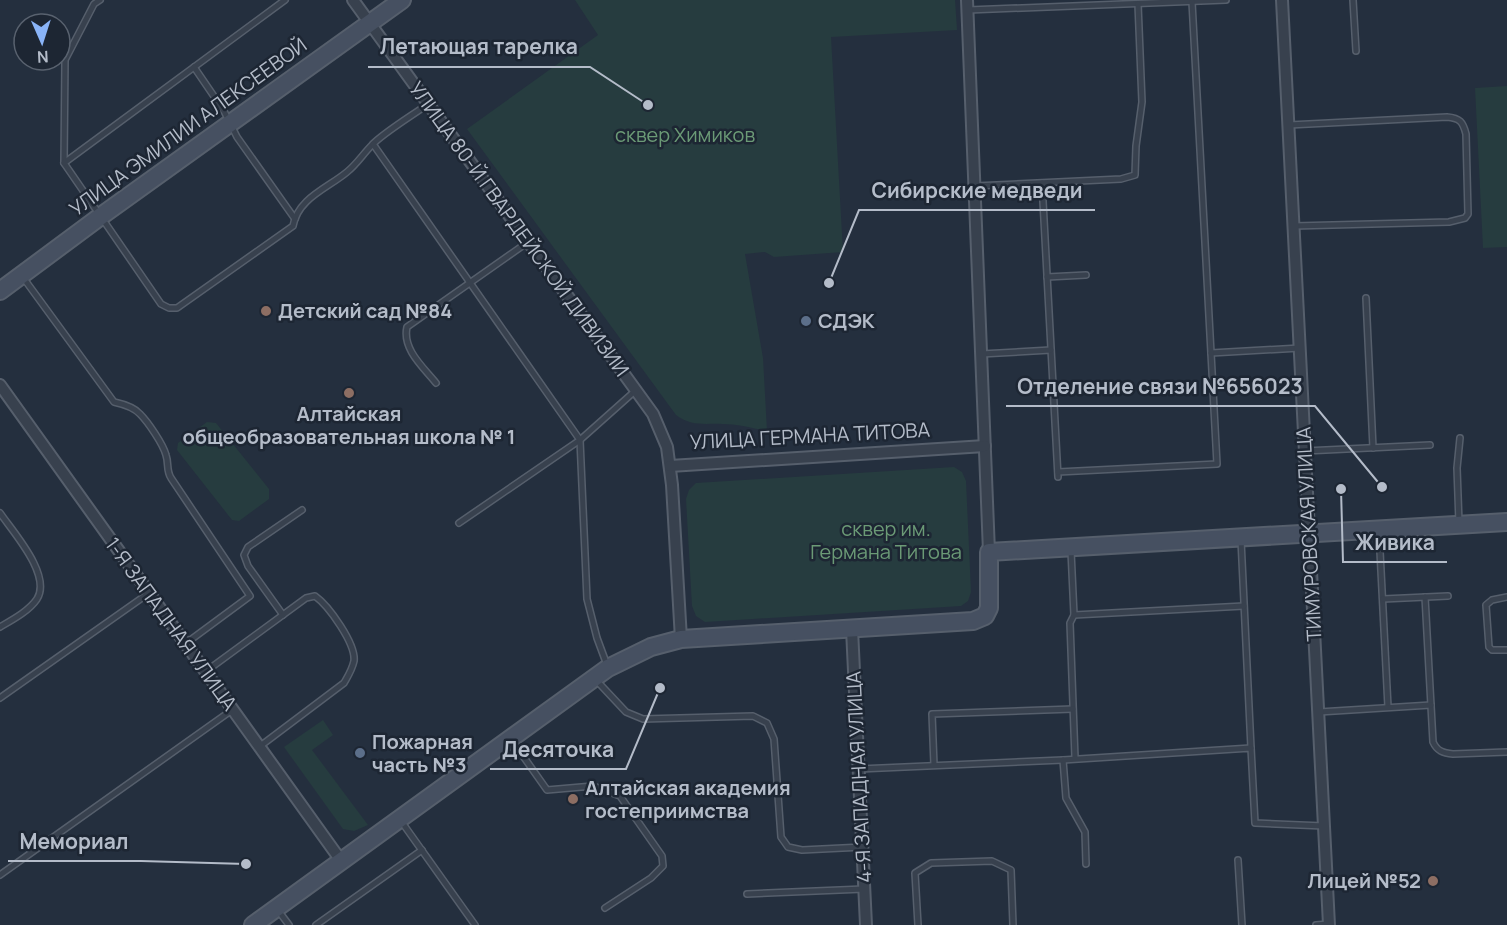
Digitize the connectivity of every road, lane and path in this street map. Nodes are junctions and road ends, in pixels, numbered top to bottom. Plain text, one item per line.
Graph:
1 (100, 0) edge
2 (285, 0) edge
3 (353, 0) edge
4 (402, 0) edge
5 (1047, 0) edge
6 (1226, 0) edge
7 (1282, 0) edge
8 (1353, 0) edge
9 (1201, 1) edge
10 (1192, 2) junction
11 (1138, 4) junction
12 (968, 5) edge
13 (1048, 7) junction
14 (370, 23) junction
15 (1356, 51) dead end
16 (194, 67) junction
17 (428, 104) junction
18 (230, 122) junction
19 (1289, 125) junction
20 (373, 144) junction
21 (64, 163) junction
22 (1042, 183) junction
23 (975, 186) junction
24 (101, 216) junction
25 (295, 219) junction
26 (1294, 226) junction
27 (528, 242) junction
28 (21, 275) junction
29 (1086, 275) dead end
30 (1047, 277) junction
31 (470, 283) junction
32 (0, 291) edge
33 (1366, 298) dead end
34 (1300, 348) junction
35 (1051, 350) junction
36 (1210, 352) junction
37 (981, 354) junction
38 (436, 383) dead end
39 (0, 386) edge
40 (635, 391) junction
41 (1460, 438) dead end
42 (580, 440) junction
43 (1430, 445) dead end
44 (985, 446) junction
45 (1373, 448) junction
46 (1305, 451) junction
47 (670, 466) junction
48 (302, 510) dead end
49 (0, 513) edge
50 (1507, 522) edge
51 (459, 523) dead end
52 (1460, 525) junction
53 (1379, 529) junction
54 (1309, 532) junction
55 (1240, 536) junction
56 (1071, 547) junction
57 (989, 552) junction
58 (149, 594) junction
59 (1448, 596) dead end
60 (1425, 597) junction
61 (1507, 597) edge
62 (1383, 599) junction
63 (1244, 606) junction
64 (283, 615) junction
65 (1074, 615) junction
66 (0, 627) edge
67 (852, 629) junction
68 (681, 639) junction
69 (185, 644) junction
70 (1507, 650) edge
71 (205, 672) junction
72 (601, 673) junction
73 (0, 698) edge
74 (1431, 705) junction
75 (1388, 707) junction
76 (1073, 709) junction
77 (232, 710) junction
78 (1318, 712) junction
79 (510, 738) junction
80 (259, 747) junction
81 (1251, 748) junction
82 (1507, 752) edge
83 (1075, 758) junction
84 (1064, 760) junction
85 (934, 765) junction
86 (859, 769) junction
87 (400, 820) junction
88 (1324, 826) junction
89 (862, 847) junction
90 (422, 850) junction
91 (1239, 860) dead end
92 (342, 862) junction
93 (1086, 864) dead end
94 (0, 875) edge
95 (864, 888) junction
96 (747, 894) dead end
97 (276, 908) junction
98 (606, 908) dead end
99 (253, 925) edge
100 (289, 925) edge
101 (316, 925) edge
102 (475, 925) edge
103 (866, 925) edge
104 (918, 925) edge
105 (1013, 925) edge
106 (1242, 925) edge
107 (1316, 925) edge
108 (1329, 925) edge

1 - 21 lane
2 - 16 lane
3 - 14 street, УЛИЦА 80-Й ГВАРДЕЙСКОЙ ДИВИЗИИ
4 - 14 street, УЛИЦА ЭМИЛИИ АЛЕКСЕЕВОЙ
5 - 13 lane
6 - 9 lane
7 - 19 street, ТИМУРОВСКАЯ УЛИЦА
8 - 15 lane
9 - 10 lane
10 - 11 lane
10 - 36 lane
11 - 13 lane
11 - 22 lane
12 - 13 lane
12 - 23 street
14 - 17 street, УЛИЦА 80-Й ГВАРДЕЙСКОЙ ДИВИЗИИ
14 - 18 street, УЛИЦА ЭМИЛИИ АЛЕКСЕЕВОЙ
16 - 18 lane
16 - 21 lane
17 - 20 lane
17 - 27 street, УЛИЦА 80-Й ГВАРДЕЙСКОЙ ДИВИЗИИ
18 - 24 street, УЛИЦА ЭМИЛИИ АЛЕКСЕЕВОЙ
18 - 25 lane
19 - 26 street, ТИМУРОВСКАЯ УЛИЦА
19 - 26 lane
20 - 25 lane
20 - 31 lane
21 - 24 lane
22 - 23 lane
22 - 30 lane
23 - 37 street
24 - 25 lane
24 - 28 street, УЛИЦА ЭМИЛИИ АЛЕКСЕЕВОЙ
26 - 34 street, ТИМУРОВСКАЯ УЛИЦА
27 - 31 lane
27 - 40 street, УЛИЦА 80-Й ГВАРДЕЙСКОЙ ДИВИЗИИ
28 - 32 street, УЛИЦА ЭМИЛИИ АЛЕКСЕЕВОЙ
28 - 69 lane
29 - 30 lane
30 - 35 lane
31 - 38 lane
31 - 42 lane
33 - 45 lane
34 - 36 lane
34 - 46 street, ТИМУРОВСКАЯ УЛИЦА
35 - 36 lane
35 - 37 lane
37 - 44 street
39 - 58 street, 1-Я ЗАПАДНАЯ УЛИЦА
40 - 42 lane
40 - 47 street, УЛИЦА 80-Й ГВАРДЕЙСКОЙ ДИВИЗИИ
41 - 52 lane
42 - 51 lane
42 - 72 lane
43 - 45 lane
44 - 47 street, УЛИЦА ГЕРМАНА ТИТОВА
44 - 57 street
45 - 46 lane
46 - 54 street, ТИМУРОВСКАЯ УЛИЦА
47 - 68 street, УЛИЦА ГЕРМАНА ТИТОВА
48 - 64 lane
49 - 66 lane
50 - 52 street
52 - 53 street
53 - 54 street
53 - 62 lane
54 - 55 street
54 - 78 street, ТИМУРОВСКАЯ УЛИЦА
55 - 56 street
55 - 63 lane
56 - 57 street
56 - 65 lane
57 - 67 street
58 - 69 street, 1-Я ЗАПАДНАЯ УЛИЦА
58 - 73 lane
59 - 60 lane
60 - 62 lane
60 - 74 lane
61 - 70 lane
62 - 75 lane
63 - 65 lane
63 - 81 lane
64 - 71 lane
64 - 80 lane
65 - 76 lane
67 - 68 street
67 - 86 street, 4-Я ЗАПАДНАЯ УЛИЦА
68 - 72 street
69 - 71 street, 1-Я ЗАПАДНАЯ УЛИЦА
71 - 77 street, 1-Я ЗАПАДНАЯ УЛИЦА
72 - 79 street
72 - 89 lane
74 - 75 lane
74 - 82 lane
75 - 78 lane
76 - 83 lane
76 - 85 lane
77 - 80 street, 1-Я ЗАПАДНАЯ УЛИЦА
77 - 94 lane
78 - 88 street, ТИМУРОВСКАЯ УЛИЦА
79 - 87 street
79 - 98 lane
80 - 92 street, 1-Я ЗАПАДНАЯ УЛИЦА
81 - 83 lane
81 - 88 lane
83 - 84 lane
84 - 85 lane
84 - 93 lane
85 - 86 lane
86 - 89 street, 4-Я ЗАПАДНАЯ УЛИЦА
87 - 90 lane
87 - 92 street
88 - 108 street, ТИМУРОВСКАЯ УЛИЦА
89 - 95 street, 4-Я ЗАПАДНАЯ УЛИЦА
90 - 101 lane
90 - 102 lane
91 - 106 lane
92 - 97 street
95 - 96 lane
95 - 103 street, 4-Я ЗАПАДНАЯ УЛИЦА
97 - 99 street
97 - 100 lane
104 - 105 lane
107 - 108 lane

